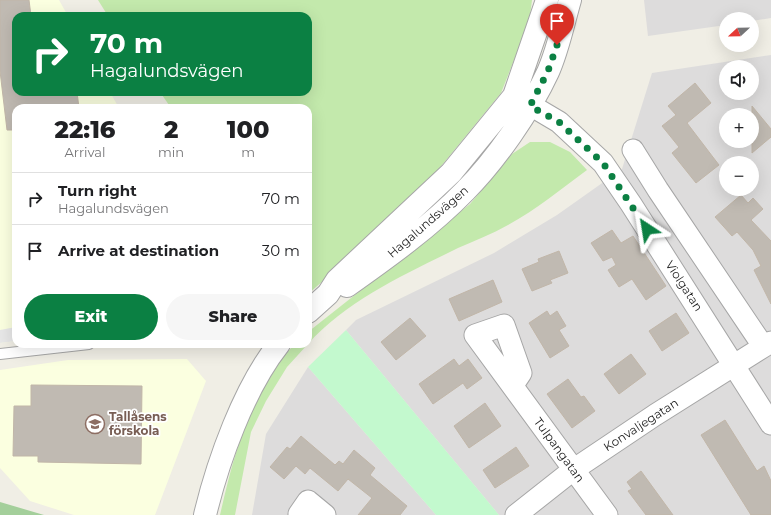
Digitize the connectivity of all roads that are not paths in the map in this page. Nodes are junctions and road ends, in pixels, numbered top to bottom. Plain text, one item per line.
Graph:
1 (547, 0) edge
2 (570, 0) edge
3 (522, 101) junction
4 (633, 150) dead end
5 (312, 308) edge
6 (767, 344) edge
7 (53, 348) edge
8 (271, 348) edge
9 (0, 354) edge
10 (735, 366) junction
11 (513, 386) dead end
12 (771, 424) edge
13 (573, 470) junction
14 (205, 515) edge
15 (301, 515) edge
16 (325, 515) edge
17 (516, 515) edge
18 (607, 515) edge

1 - 3 street, Hagalundsvägen
2 - 3 street, Hagalundsvägen
3 - 5 street, Hagalundsvägen
3 - 10 street, Violgatan
4 - 6 street
6 - 10 street, Konvaljegatan
7 - 9 lane
8 - 14 street
10 - 12 street, Violgatan
10 - 13 street, Konvaljegatan
11 - 13 street, Tulpangatan
13 - 17 street, Konvaljegatan
13 - 18 street, Tulpangatan
15 - 16 street

